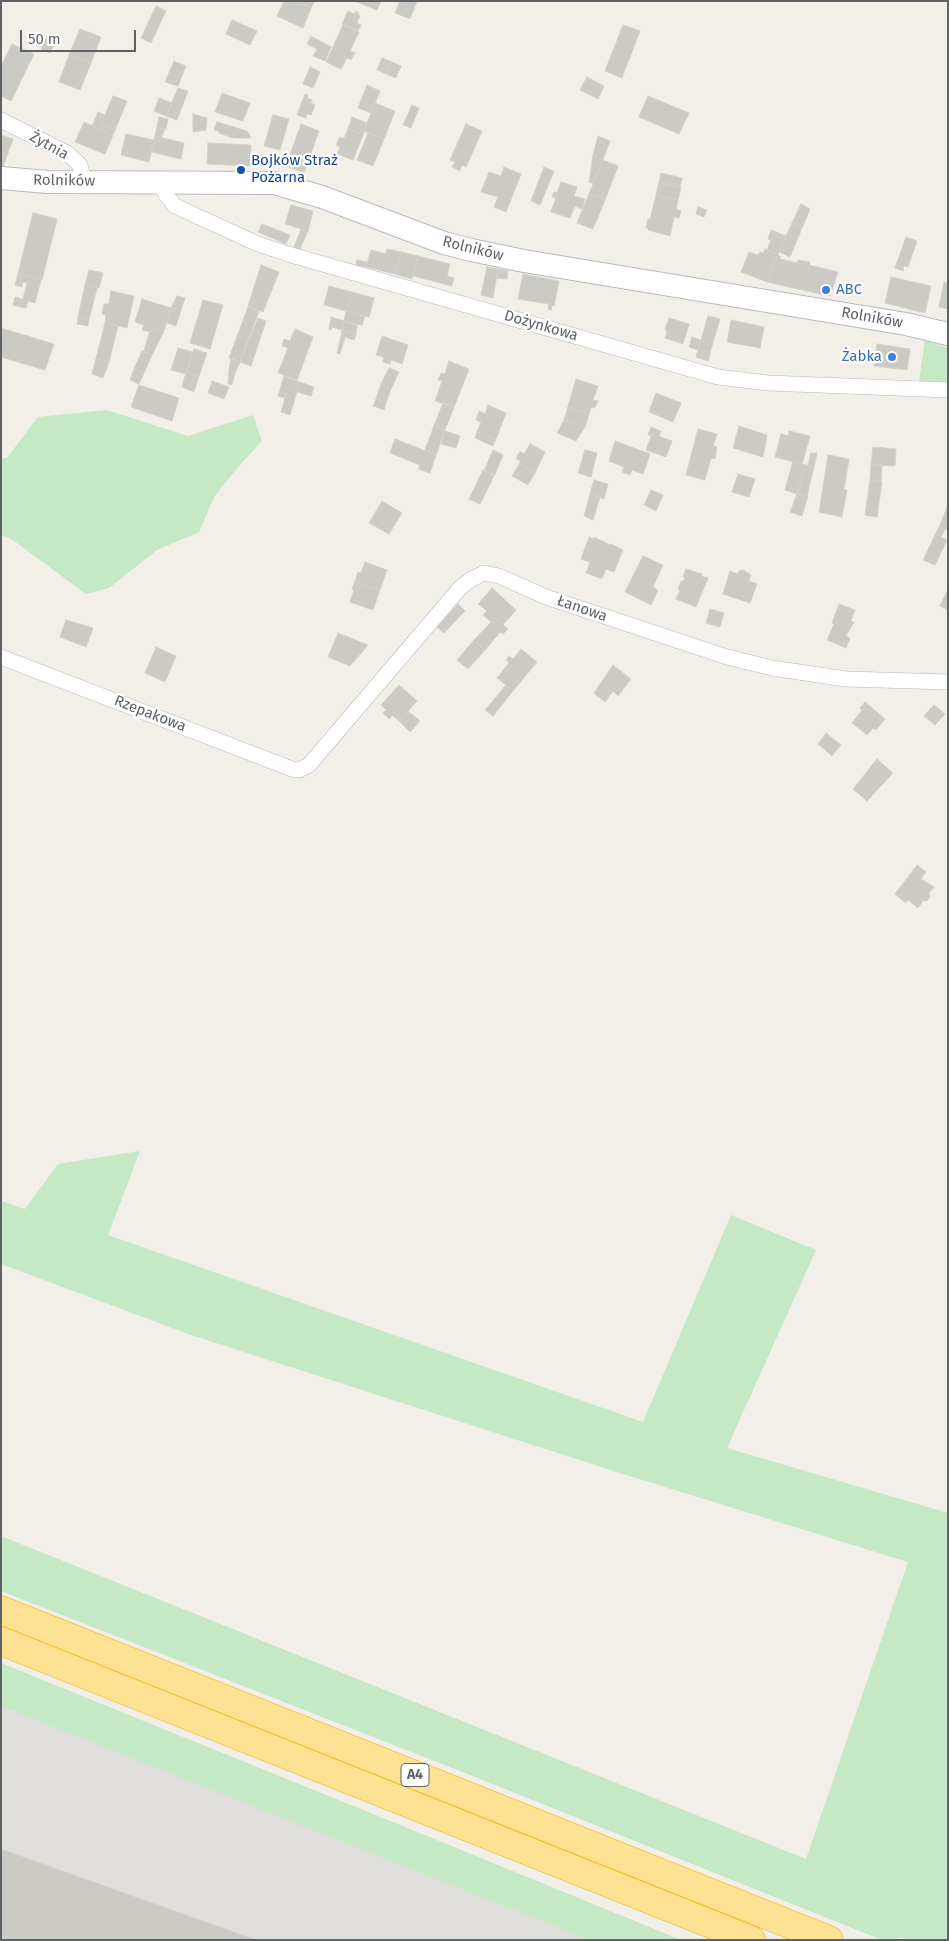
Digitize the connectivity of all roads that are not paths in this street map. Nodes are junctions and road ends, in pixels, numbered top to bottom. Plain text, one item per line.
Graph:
1 (1, 120) edge
2 (1, 178) edge
3 (84, 182) junction
4 (160, 182) junction
5 (948, 334) edge
6 (948, 390) edge
7 (1, 657) edge
8 (948, 682) edge
9 (299, 770) joint
10 (1, 1610) edge
11 (1, 1641) edge
12 (751, 1940) edge
13 (829, 1940) edge

1 - 3 street, Żytnia
2 - 3 street, Rolników
3 - 4 street, Rolników
4 - 5 street, Rolników
4 - 6 street, Dożynkowa
7 - 9 street, Rzepakowa
8 - 9 street, Łanowa
10 - 13 highway, A4
11 - 12 highway, A4

